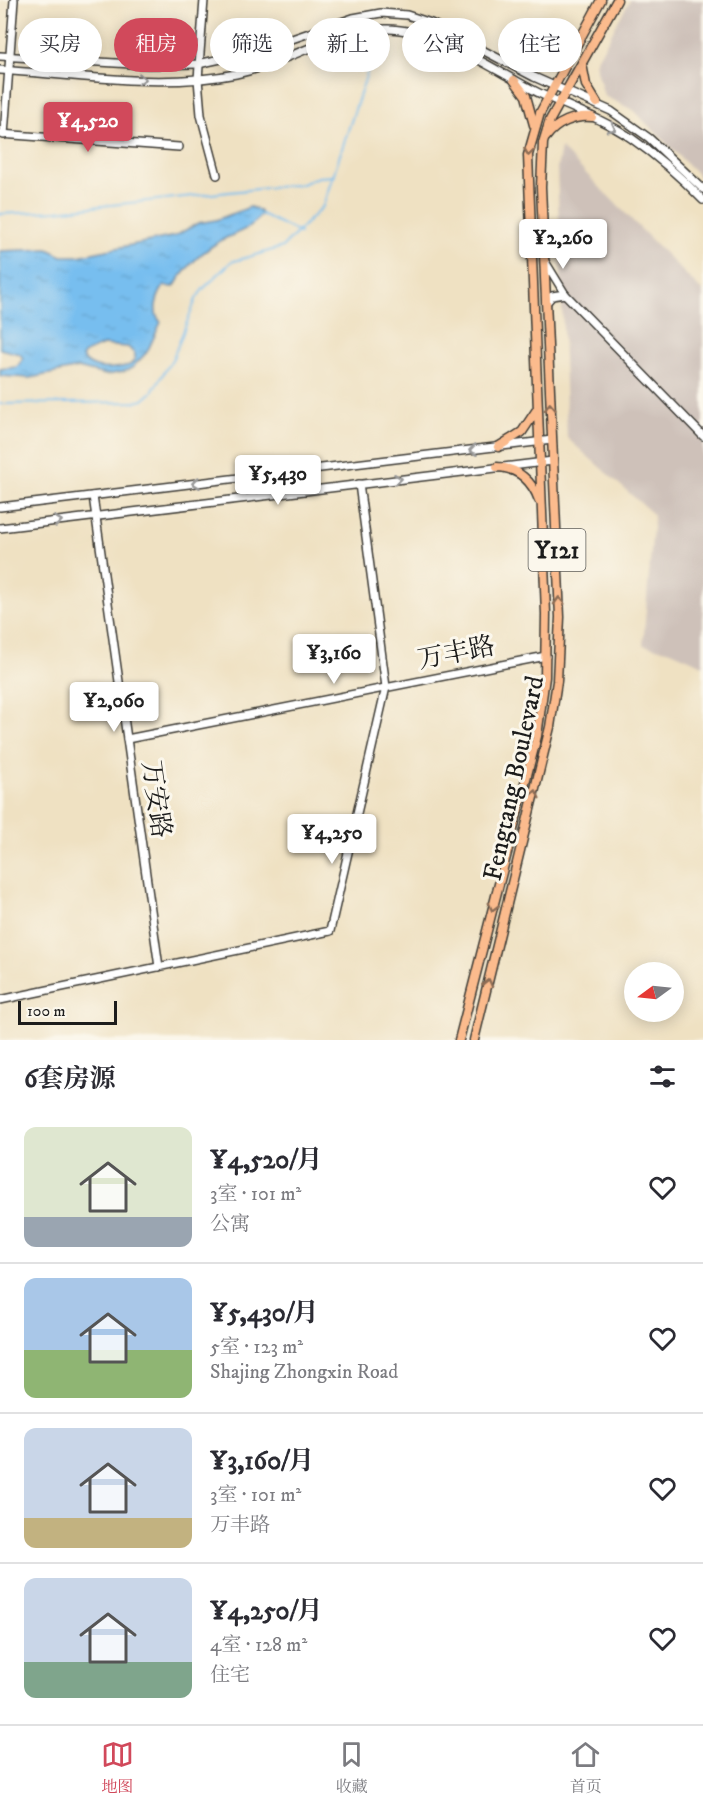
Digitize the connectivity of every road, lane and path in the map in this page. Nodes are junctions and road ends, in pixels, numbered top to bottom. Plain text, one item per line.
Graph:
1 (14, 0) edge
2 (204, 0) edge
3 (601, 0) edge
4 (617, 0) edge
5 (0, 56) edge
6 (10, 56) junction
7 (583, 60) junction
8 (114, 62) edge
9 (198, 64) joint
10 (0, 70) edge
11 (9, 71) junction
12 (198, 72) edge
13 (198, 79) junction
14 (514, 80) junction
15 (554, 86) junction
16 (566, 90) junction
17 (548, 97) junction
18 (560, 102) junction
19 (597, 104) junction
20 (592, 117) junction
21 (534, 130) junction
22 (2, 135) edge
23 (543, 143) junction
24 (179, 147) dead end
25 (217, 175) dead end
26 (703, 189) edge
27 (703, 200) edge
28 (544, 255) junction
29 (564, 294) junction
30 (546, 303) junction
31 (537, 405) junction
32 (703, 436) edge
33 (552, 440) junction
34 (538, 442) junction
35 (498, 447) junction
36 (553, 461) junction
37 (539, 462) junction
38 (497, 467) junction
39 (359, 484) junction
40 (93, 496) junction
41 (0, 507) edge
42 (542, 509) junction
43 (96, 516) junction
44 (0, 528) edge
45 (546, 656) junction
46 (386, 687) junction
47 (127, 739) junction
48 (159, 967) junction
49 (0, 1000) edge
50 (474, 1038) edge
51 (459, 1040) edge

1 - 6 street
2 - 9 street
3 - 15 main road, Fengtang Boulevard / Y121
4 - 7 main road, Fengtang Boulevard / Y121
5 - 6 street
6 - 8 street
6 - 11 street
7 - 16 main road, Fengtang Boulevard / Y121
7 - 19 main road
9 - 15 street
10 - 11 street
11 -> 13 street
11 - 22 street
12 - 13 street
13 - 14 street
13 - 25 street
14 - 17 street
14 - 21 main road
15 - 16 street
15 - 17 main road, Fengtang Boulevard / Y121
16 - 18 main road, Fengtang Boulevard / Y121
16 - 19 street
17 - 18 street
17 - 21 main road, Fengtang Boulevard / Y121
18 - 20 street
18 - 23 main road, Fengtang Boulevard / Y121
19 - 26 street
20 - 23 main road
20 -> 27 street
21 -> 31 main road, Fengtang Boulevard / Y121
22 - 24 street
23 - 28 main road, Fengtang Boulevard / Y121
28 - 29 street
28 - 30 main road, Fengtang Boulevard / Y121
29 - 30 street
29 - 32 street
33 -> 30 main road, Fengtang Boulevard / Y121
31 - 34 main road, Fengtang Boulevard / Y121
31 - 35 main road
33 - 34 street
33 - 36 main road, Fengtang Boulevard / Y121
34 - 35 street
34 - 37 main road, Fengtang Boulevard / Y121
35 -> 40 street
36 - 37 street
50 -> 36 main road, Fengtang Boulevard / Y121
37 - 38 street
37 - 42 main road, Fengtang Boulevard / Y121
39 -> 38 street
38 - 42 main road
39 - 43 street
39 - 46 street
40 - 41 street
40 - 43 street, 万安路
42 - 45 main road, Fengtang Boulevard / Y121
44 -> 43 street
43 - 47 street, 万安路
45 - 46 street, 万丰路
45 -> 51 main road, Fengtang Boulevard / Y121
46 - 47 street, 万丰路
46 - 48 street
47 - 48 street, 万安路
48 - 49 street

